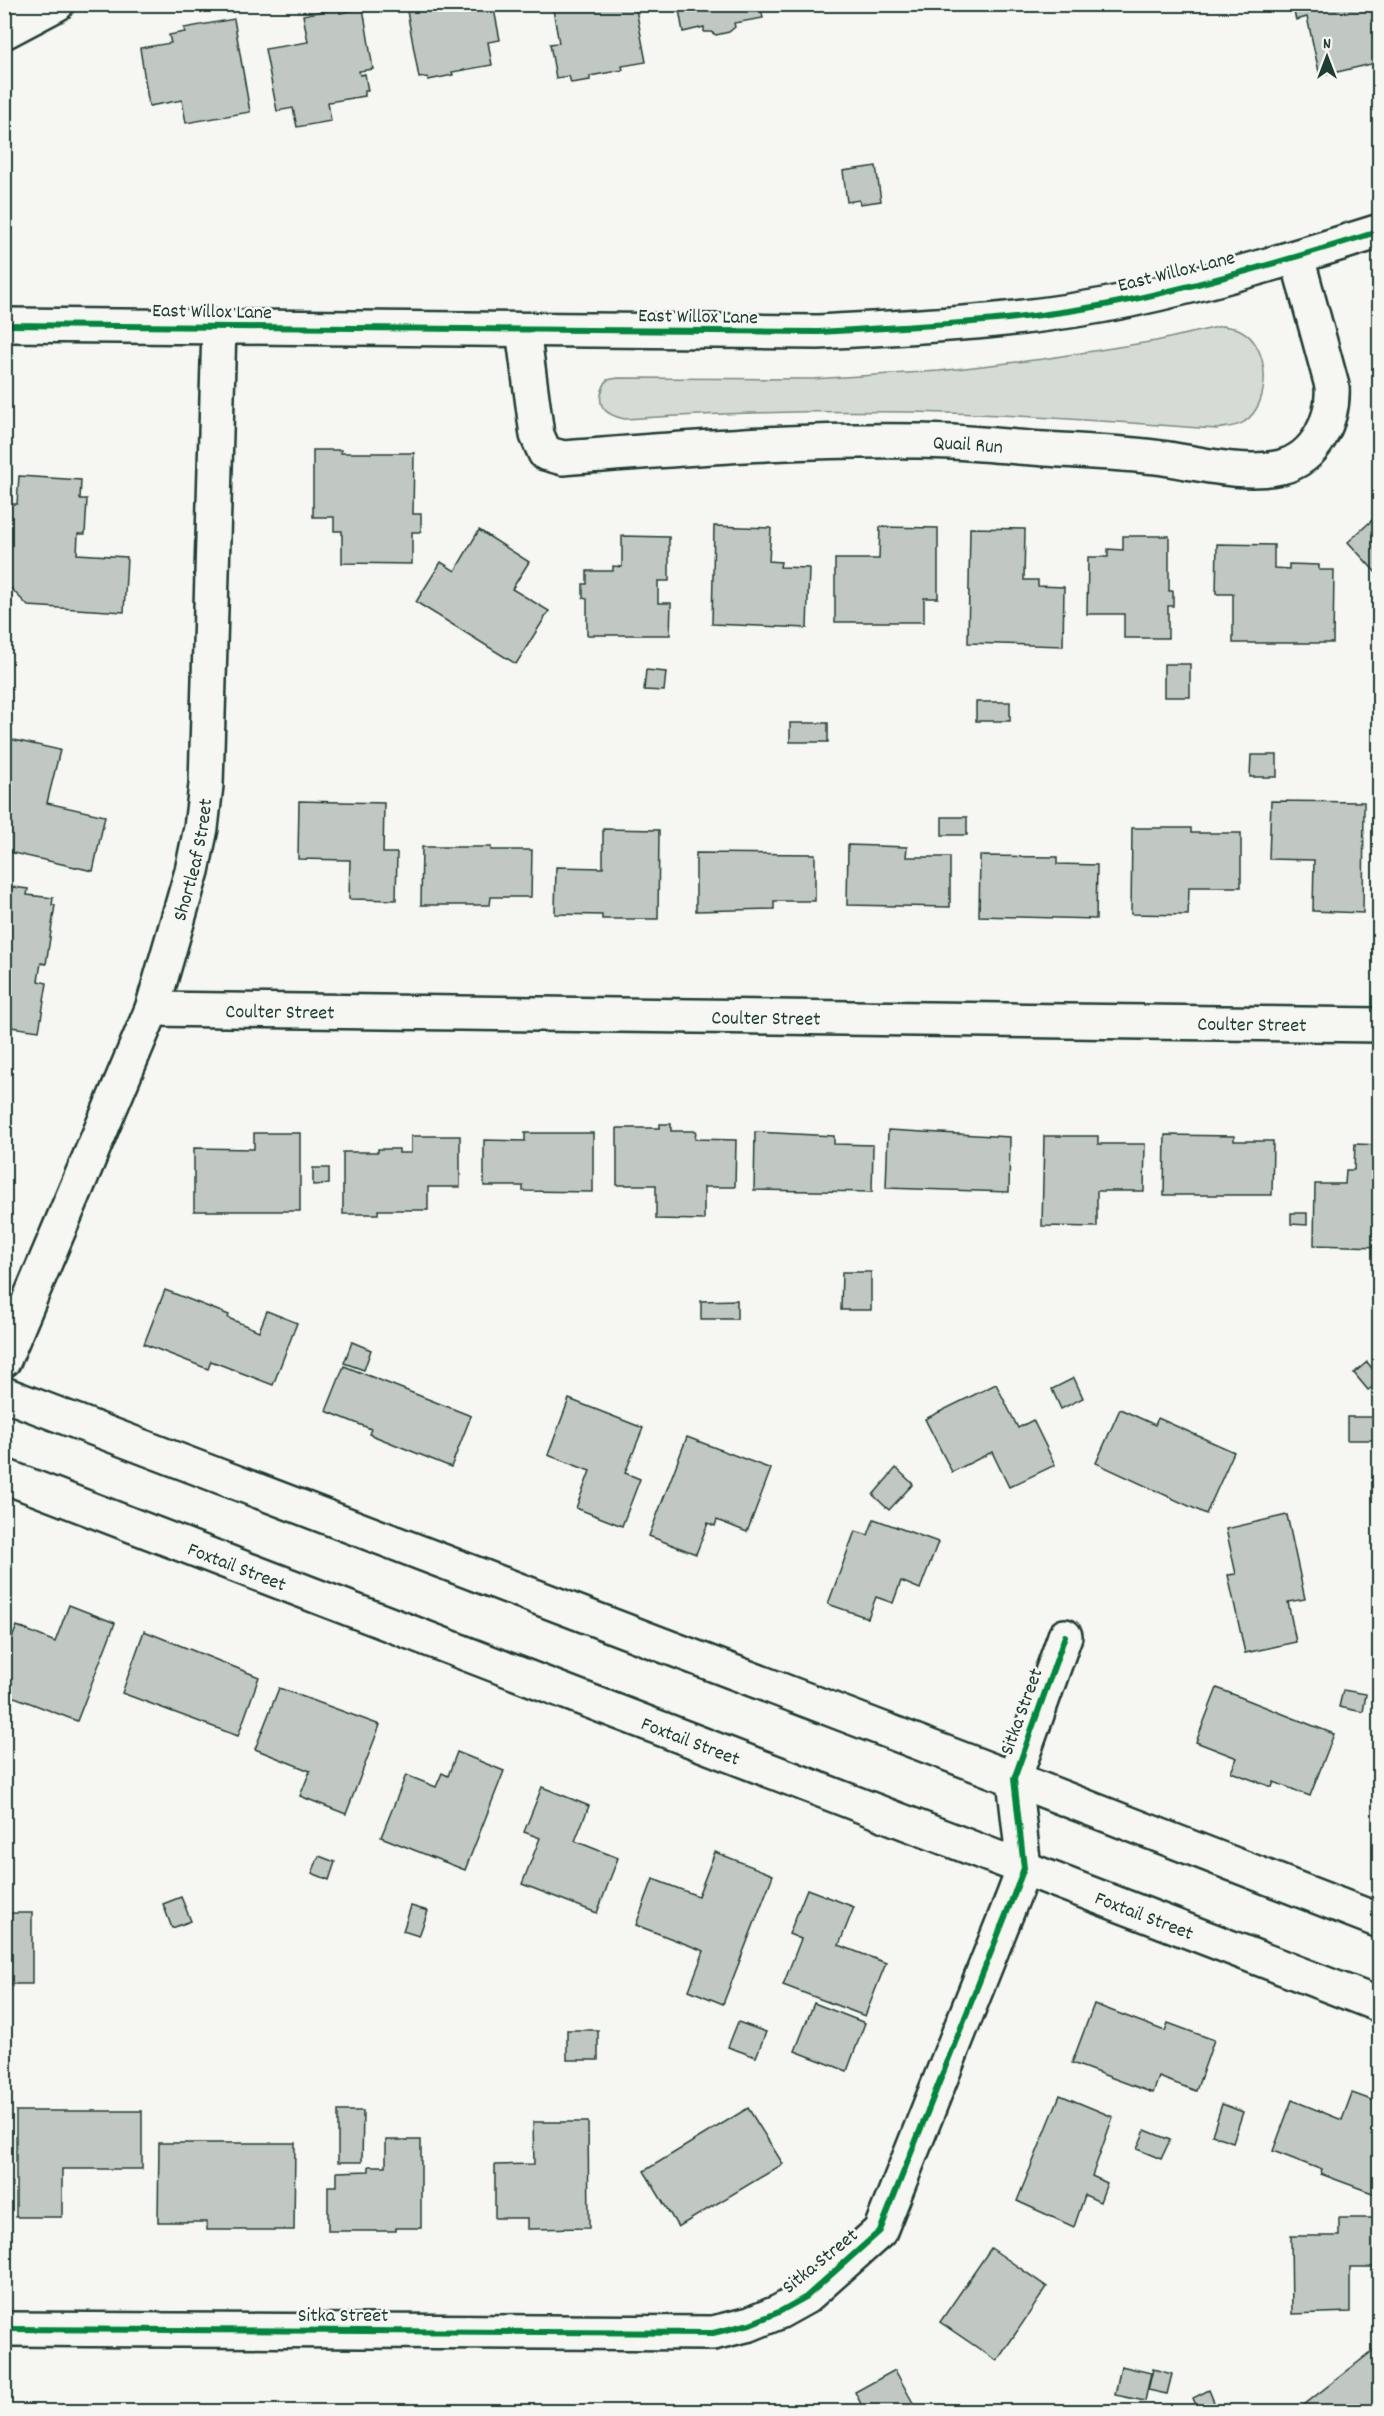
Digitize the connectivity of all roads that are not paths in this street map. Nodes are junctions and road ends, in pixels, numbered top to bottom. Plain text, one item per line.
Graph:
1 (57, 4) edge
2 (4, 32) edge
3 (1380, 231) edge
4 (1297, 257) junction
5 (4, 325) edge
6 (219, 327) junction
7 (523, 330) junction
8 (152, 1009) junction
9 (1380, 1025) edge
10 (4, 1359) edge
11 (4, 1394) edge
12 (4, 1476) edge
13 (1065, 1636) dead end
14 (1014, 1779) junction
15 (1024, 1868) junction
16 (1380, 1921) edge
17 (1380, 2005) edge
18 (4, 2329) edge

1 - 2 street
3 - 4 street, East Willox Lane
4 - 7 street, East Willox Lane
4 - 7 street, Quail Run
5 - 6 street, East Willox Lane
6 - 7 street, East Willox Lane
6 - 8 street, Shortleaf Street
8 - 9 street, Coulter Street
8 - 10 street, Shortleaf Street
11 - 14 street
12 - 15 street, Foxtail Street
13 - 14 street, Sitka Street
14 - 15 street, Sitka Street
14 - 16 street
15 - 17 street, Foxtail Street
15 - 18 street, Sitka Street

